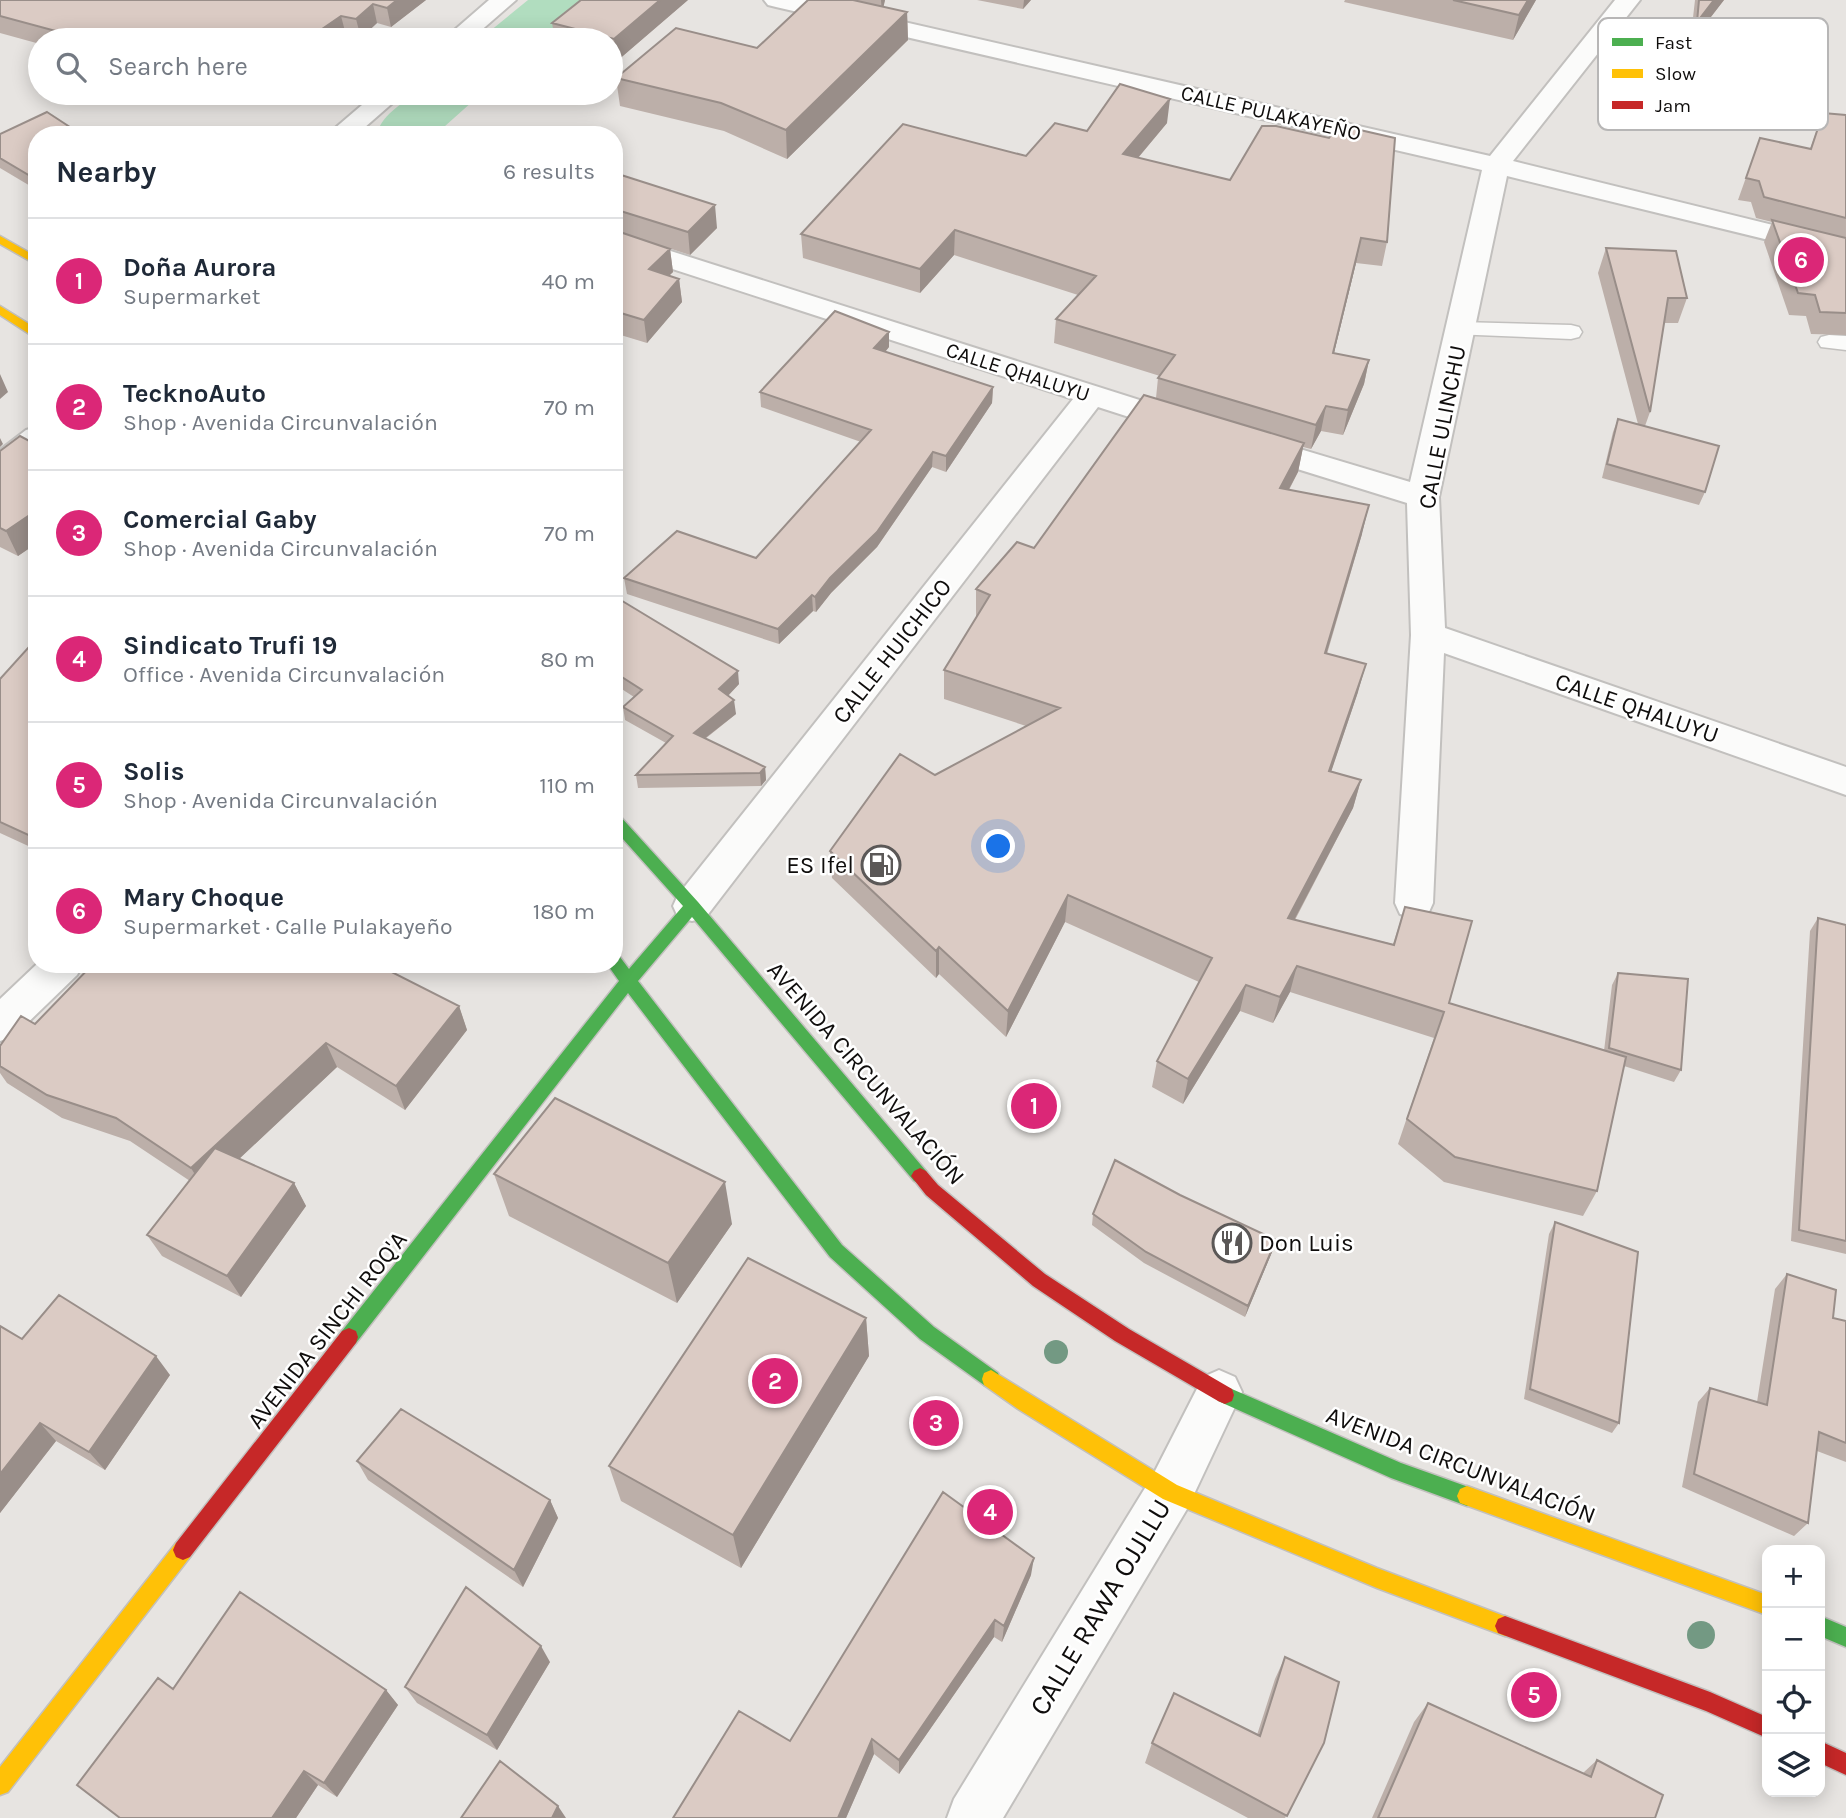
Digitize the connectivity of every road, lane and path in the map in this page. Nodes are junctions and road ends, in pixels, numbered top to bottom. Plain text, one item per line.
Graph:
1 (504, 0) edge
2 (776, 0) edge
3 (1628, 0) edge
4 (1614, 18) edge
5 (470, 28) edge
6 (1598, 38) edge
7 (376, 105) edge
8 (351, 126) edge
9 (1496, 165) junction
10 (0, 239) edge
11 (623, 244) edge
12 (1846, 251) edge
13 (28, 256) edge
14 (0, 310) edge
15 (28, 329) edge
16 (1460, 329) junction
17 (1571, 332) dead end
18 (1091, 396) junction
19 (28, 444) edge
20 (0, 466) edge
21 (1423, 497) junction
22 (1428, 635) junction
23 (1846, 781) edge
24 (623, 829) edge
25 (1414, 903) dead end
26 (692, 906) junction
27 (623, 972) edge
28 (54, 973) edge
29 (629, 980) junction
30 (0, 1024) edge
31 (1219, 1392) junction
32 (1170, 1492) junction
33 (1762, 1603) edge
34 (1825, 1628) edge
35 (1846, 1637) edge
36 (1762, 1726) edge
37 (1825, 1754) edge
38 (1846, 1764) edge
39 (0, 1784) edge
40 (973, 1818) edge

1 - 5 street
2 - 9 street, CALLE PULAKAYEÑO
3 - 4 street, CALLE ULINCHU
6 - 9 street, CALLE ULINCHU
7 - 8 street
9 - 12 street, CALLE PULAKAYEÑO
9 - 16 street, CALLE ULINCHU
10 - 13 main road
11 - 18 street, CALLE QHALUYU
14 - 15 main road
16 - 17 lane
16 - 21 street, CALLE ULINCHU
18 - 21 street, CALLE QHALUYU
18 - 26 street, CALLE HUICHICO
19 - 20 street
21 - 22 street, CALLE ULINCHU
22 - 23 street, CALLE QHALUYU
22 - 25 street, CALLE ULINCHU
24 - 26 main road, AVENIDA CIRCUNVALACIÓN
26 - 29 main road, AVENIDA SINCHI ROQ'A
26 - 31 main road, AVENIDA CIRCUNVALACIÓN
27 - 29 main road
28 - 30 street
29 - 32 main road
29 - 39 main road, AVENIDA SINCHI ROQ'A
31 - 32 street, CALLE RAWA OJJLLU
31 - 33 main road, AVENIDA CIRCUNVALACIÓN
32 - 36 main road
32 - 40 street, CALLE RAWA OJJLLU
34 - 35 main road
37 - 38 main road

